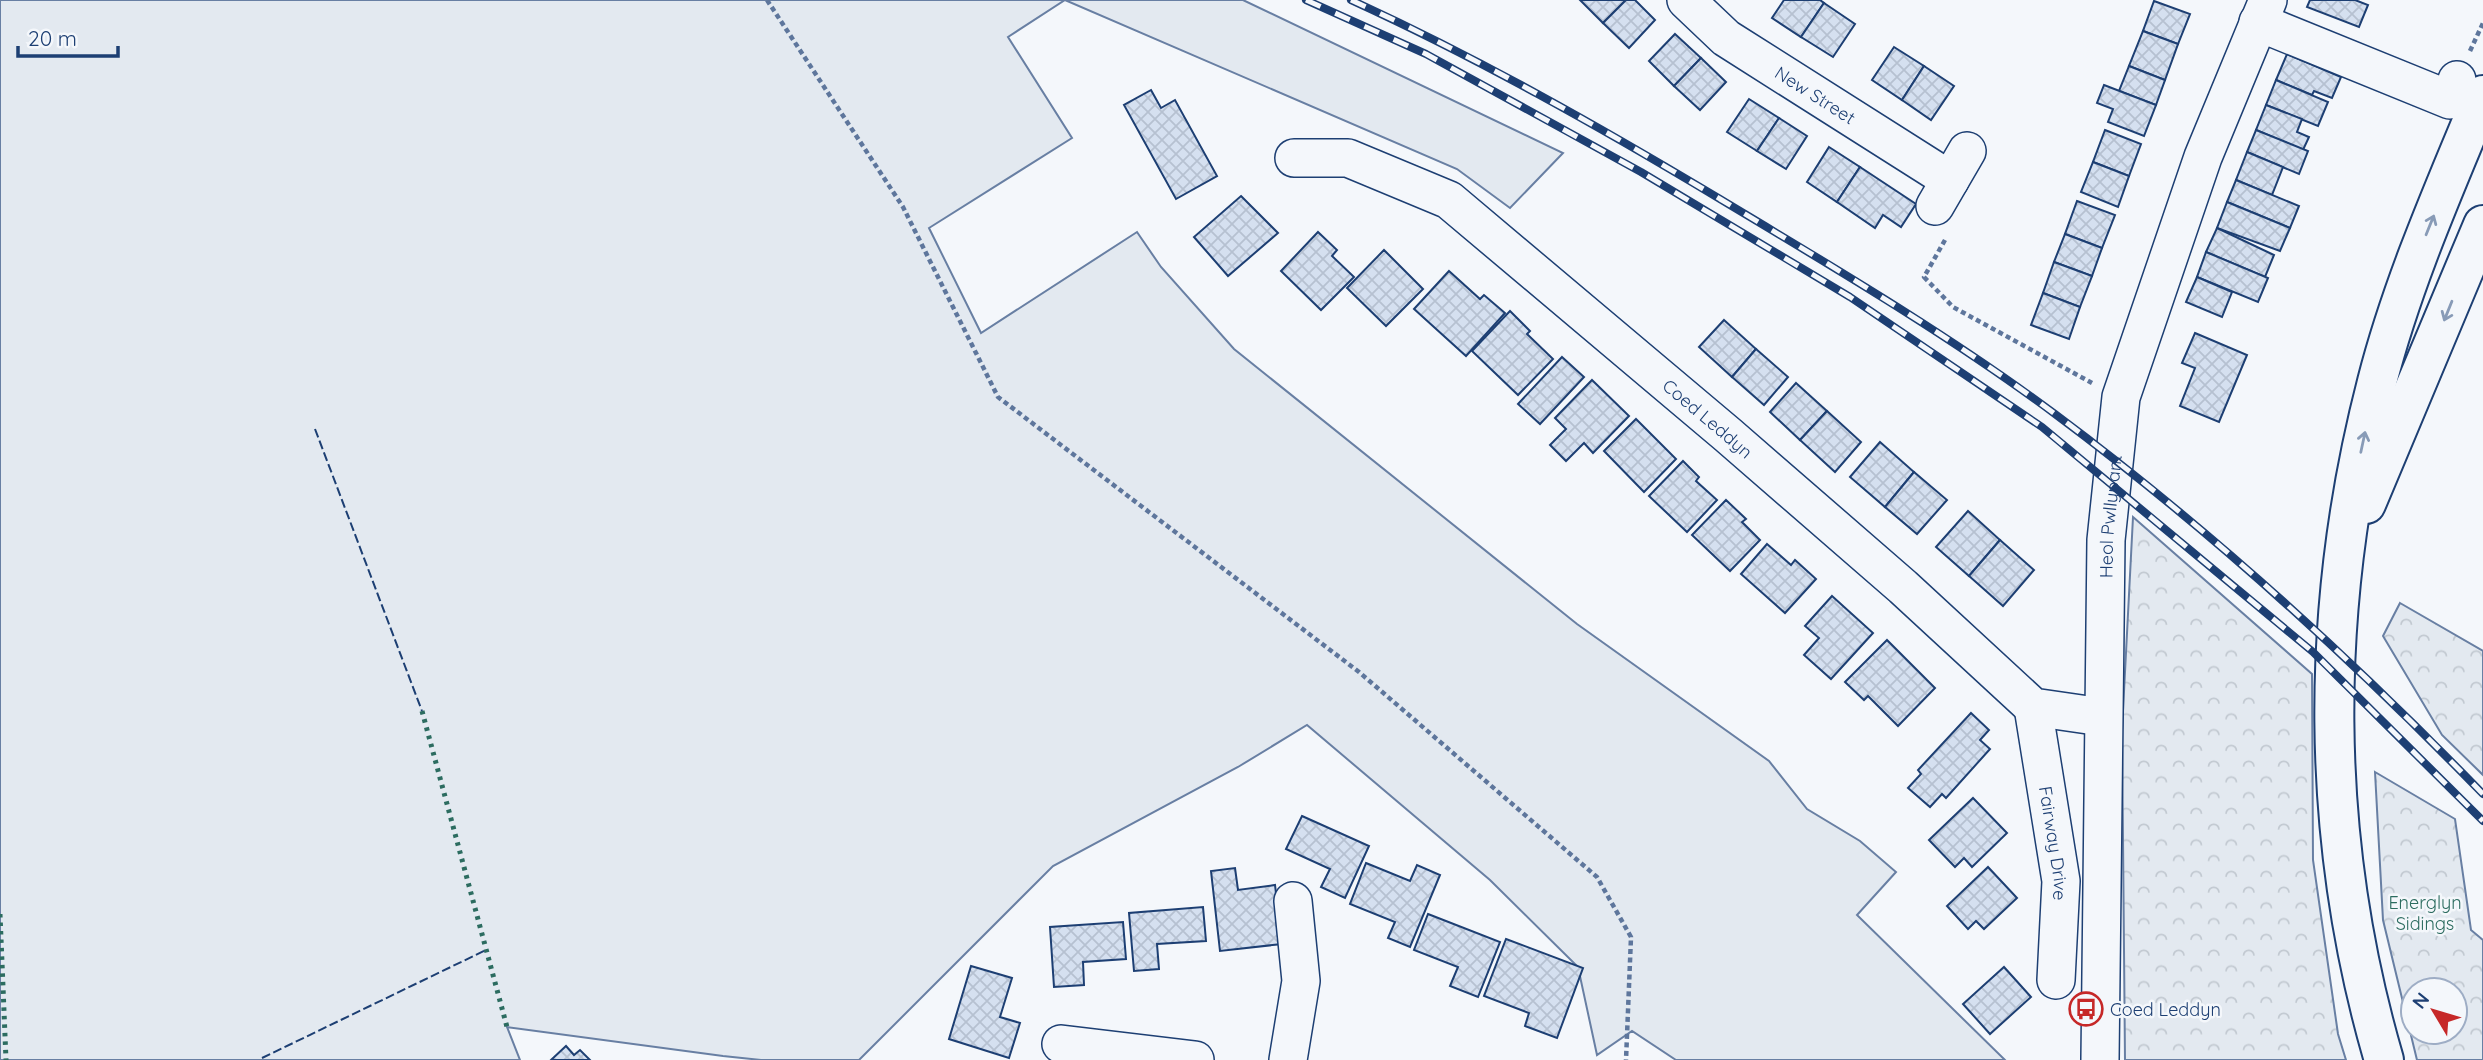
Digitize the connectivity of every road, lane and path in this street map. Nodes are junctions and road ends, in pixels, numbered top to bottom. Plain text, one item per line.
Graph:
1 (767, 0) edge
2 (1686, 0) edge
3 (2263, 11) edge
4 (2470, 88) edge
5 (1294, 158) dead end
6 (1950, 192) joint
7 (2483, 225) edge
8 (2070, 373) dead end
9 (2343, 558) junction
10 (2033, 707) junction
11 (2102, 717) junction
12 (1293, 901) dead end
13 (2056, 980) dead end
14 (1061, 1044) dead end
15 (1195, 1060) edge
16 (1288, 1060) edge
17 (1626, 1060) edge
18 (2101, 1060) edge
19 (2384, 1060) edge

1 - 17 path
2 - 6 street, New Street
3 - 4 street
3 - 11 street, Heol Pwllypant
9 -> 4 main road
5 - 10 street, Coed Leddyn
6 - 8 path
7 -> 9 main road
9 - 19 main road
10 - 11 street
10 - 13 street, Fairway Drive
11 - 18 street, Heol Pwllypant
12 - 16 street
14 - 15 street

